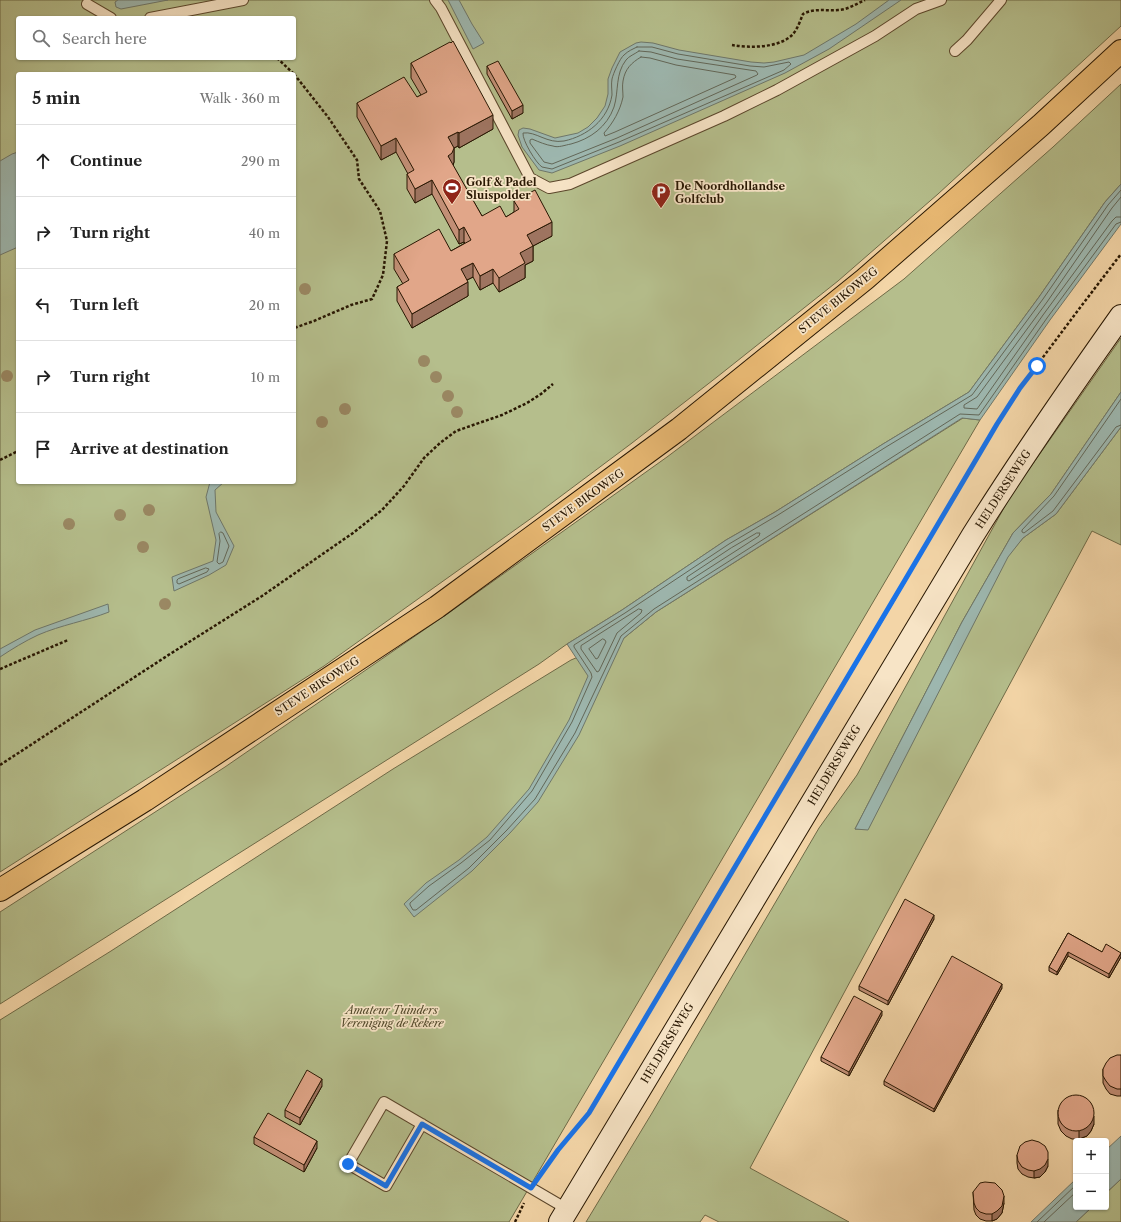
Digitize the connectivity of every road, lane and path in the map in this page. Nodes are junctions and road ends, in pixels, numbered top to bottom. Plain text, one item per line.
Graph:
1 (243, 0) edge
2 (435, 0) edge
3 (865, 0) edge
4 (941, 0) edge
5 (1001, 0) edge
6 (87, 4) dead end
7 (108, 16) edge
8 (160, 16) edge
9 (732, 45) dead end
10 (955, 51) dead end
11 (1121, 51) edge
12 (279, 60) edge
13 (292, 72) edge
14 (296, 77) edge
15 (1121, 254) edge
16 (1121, 316) edge
17 (296, 327) edge
18 (552, 384) dead end
19 (16, 452) edge
20 (0, 460) edge
21 (68, 640) dead end
22 (0, 669) edge
23 (0, 765) edge
24 (0, 890) edge
25 (422, 1124) junction
26 (531, 1188) junction
27 (563, 1216) edge
28 (515, 1222) edge

1 - 8 lane
2 - 4 lane
3 - 9 path
5 - 10 lane
6 - 7 lane
11 - 24 main road, STEVE BIKOWEG
12 - 13 path
14 - 17 path
15 - 26 path
16 - 27 main road, HELDERSEWEG
18 - 23 path
19 - 20 path
21 - 22 path
25 - 25 lane
25 - 26 lane
26 - 27 lane
26 - 28 path

